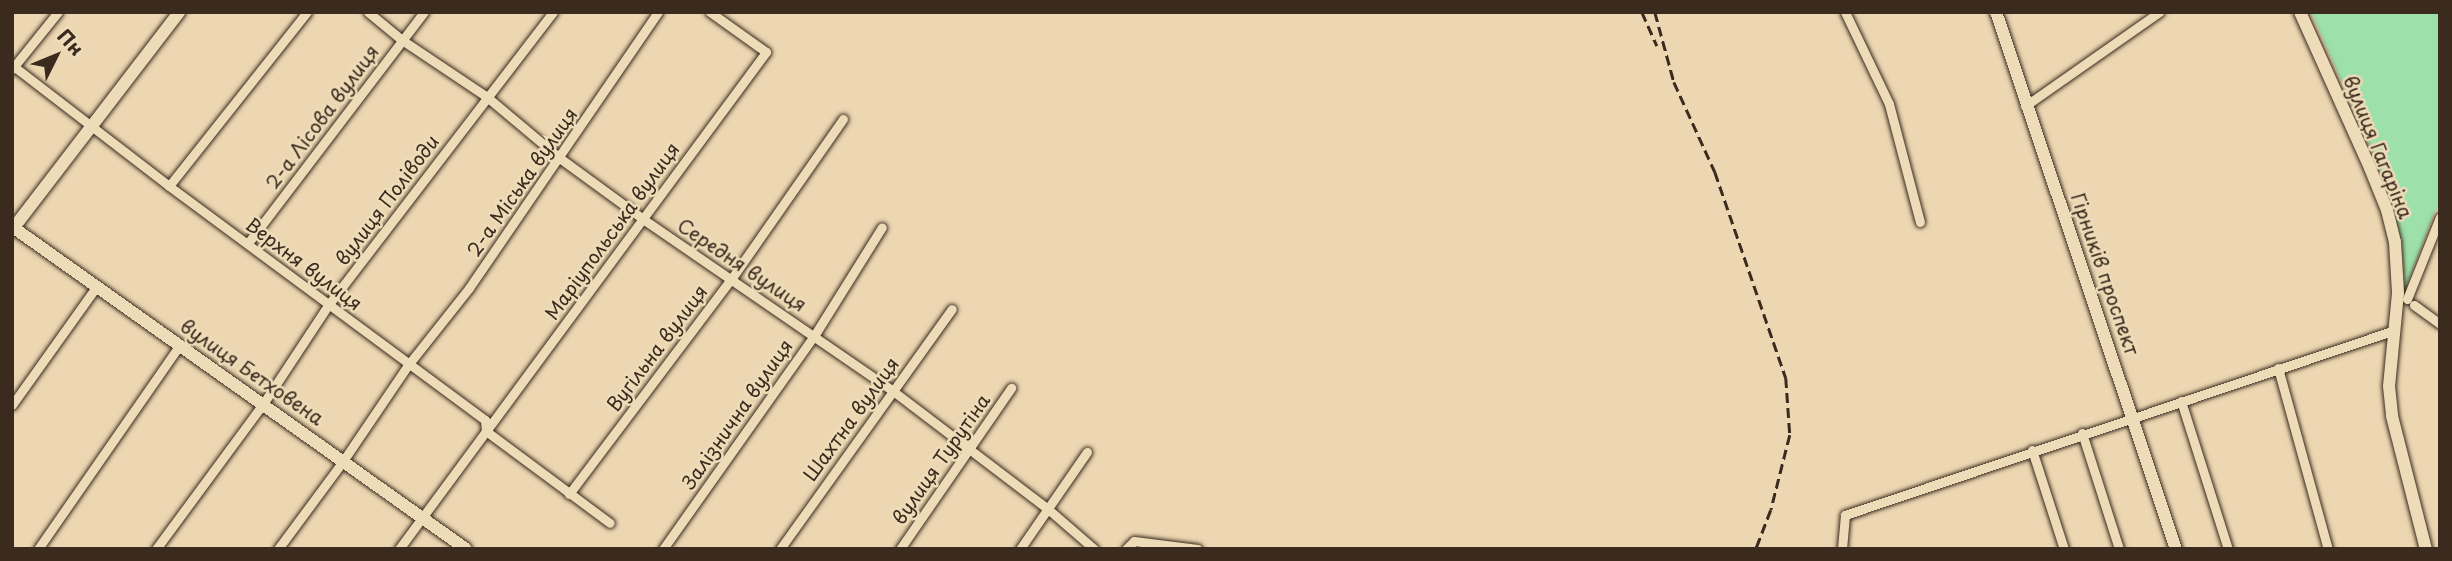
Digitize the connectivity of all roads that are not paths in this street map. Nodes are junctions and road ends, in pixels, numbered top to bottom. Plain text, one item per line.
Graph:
1 (58, 12) edge
2 (179, 12) edge
3 (307, 12) edge
4 (368, 12) edge
5 (425, 12) edge
6 (553, 12) edge
7 (658, 12) edge
8 (710, 12) edge
9 (1844, 12) edge
10 (1996, 12) edge
11 (2159, 12) edge
12 (2300, 12) edge
13 (2140, 17) edge
14 (402, 40) junction
15 (13, 67) edge
16 (487, 97) junction
17 (2025, 106) junction
18 (843, 119) dead end
19 (91, 124) junction
20 (561, 159) junction
21 (169, 186) junction
22 (2440, 217) edge
23 (643, 219) junction
24 (1920, 222) dead end
25 (881, 227) dead end
26 (13, 229) edge
27 (248, 243) junction
28 (732, 278) junction
29 (97, 286) junction
30 (329, 304) junction
31 (952, 309) dead end
32 (2440, 324) edge
33 (2395, 330) junction
34 (814, 336) junction
35 (180, 345) junction
36 (408, 365) junction
37 (2278, 368) junction
38 (1011, 388) dead end
39 (893, 391) junction
40 (2181, 401) junction
41 (263, 404) junction
42 (12, 405) edge
43 (2134, 415) junction
44 (486, 431) junction
45 (2082, 433) junction
46 (971, 449) junction
47 (2032, 450) junction
48 (1087, 452) dead end
49 (343, 461) junction
50 (569, 494) junction
51 (1048, 509) junction
52 (422, 517) junction
53 (610, 523) dead end
54 (38, 549) edge
55 (156, 549) edge
56 (278, 549) edge
57 (399, 549) edge
58 (466, 549) edge
59 (663, 549) edge
60 (780, 549) edge
61 (900, 549) edge
62 (1020, 549) edge
63 (1094, 549) edge
64 (1126, 549) edge
65 (1196, 549) edge
66 (1842, 549) edge
67 (2064, 549) edge
68 (2119, 549) edge
69 (2176, 549) edge
70 (2228, 549) edge
71 (2328, 549) edge
72 (2426, 549) edge

1 - 15 street
2 - 19 main road
3 - 21 street
4 - 14 street, Середня вулиця
5 - 14 street, 2-а Лісова вулиця
6 - 16 street, вулиця Поліводи
7 - 20 street, 2-а Міська вулиця
8 - 23 street, Маріупольська вулиця
9 - 24 street
10 - 17 main road, Гірників проспект
11 - 13 street
12 - 33 main road, вулиця Гагаріна
13 - 17 street
14 - 16 street, Середня вулиця
14 - 27 street, 2-а Лісова вулиця
15 - 19 street, Верхня вулиця
16 - 20 street, Середня вулиця
16 - 30 street, вулиця Поліводи
17 - 43 main road, Гірників проспект
18 - 28 street, Вугільна вулиця
19 - 21 street, Верхня вулиця
19 - 26 main road
20 - 23 street, Середня вулиця
20 - 36 street, 2-а Міська вулиця
21 - 27 street, Верхня вулиця
22 - 32 street
23 - 28 street, Середня вулиця
23 - 44 street, Маріупольська вулиця
25 - 34 street, Залізнична вулиця
26 - 29 main road, вулиця Бетховена
27 - 30 street, Верхня вулиця
28 - 34 street, Середня вулиця
28 - 50 street, Вугільна вулиця
29 - 35 main road, вулиця Бетховена
29 - 42 street
30 - 36 street, Верхня вулиця
30 - 41 street, вулиця Поліводи
31 - 39 street, Шахтна вулиця
33 - 37 street
33 - 72 main road, вулиця Гагаріна
34 - 39 street, Середня вулиця
34 - 59 street, Залізнична вулиця
35 - 41 main road, вулиця Бетховена
35 - 54 street
36 - 44 street, Верхня вулиця
36 - 49 street, 2-а Міська вулиця
37 - 40 street
37 - 71 street
38 - 46 street, вулиця Турутіна
39 - 46 street, Середня вулиця
39 - 60 street, Шахтна вулиця
40 - 43 street
40 - 70 street
41 - 49 main road, вулиця Бетховена
41 - 55 street, вулиця Поліводи
43 - 45 street
43 - 69 main road, Гірників проспект
44 - 50 street, Верхня вулиця
44 - 52 street, Маріупольська вулиця
45 - 47 street
45 - 68 street
46 - 51 street, Середня вулиця
46 - 61 street, вулиця Турутіна
47 - 66 street
47 - 67 street
48 - 51 street
49 - 52 main road, вулиця Бетховена
49 - 56 street
50 - 53 street, Верхня вулиця
51 - 62 street
51 - 63 street, Середня вулиця
52 - 57 street
52 - 58 main road, вулиця Бетховена
64 - 65 street

